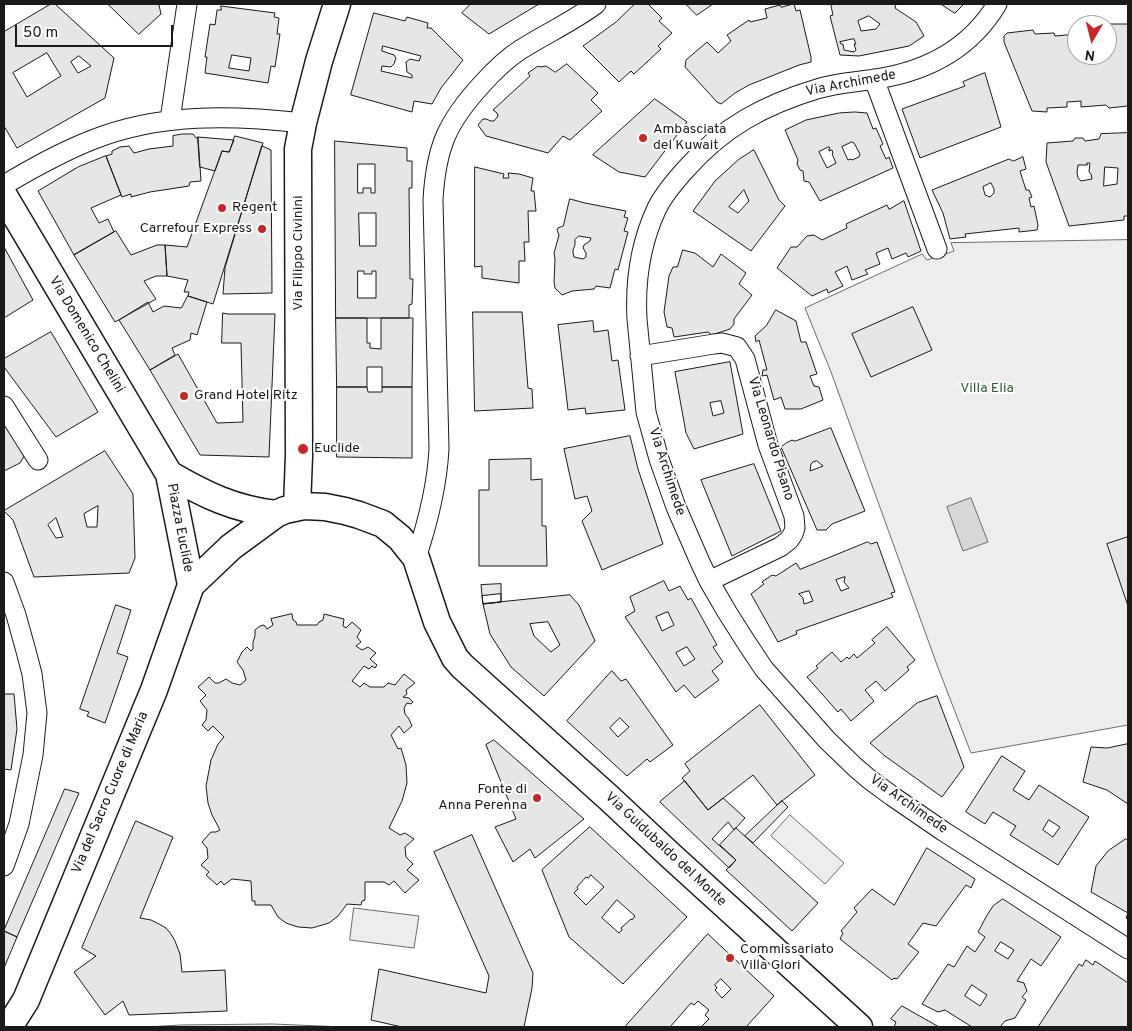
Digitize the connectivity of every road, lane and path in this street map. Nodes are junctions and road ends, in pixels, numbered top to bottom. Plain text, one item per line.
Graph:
1 (187, 4) edge
2 (337, 4) edge
3 (596, 4) edge
4 (998, 4) edge
5 (874, 79) junction
6 (170, 120) junction
7 (303, 123) junction
8 (4, 184) edge
9 (4, 196) edge
10 (937, 249) dead end
11 (640, 356) junction
12 (4, 406) edge
13 (38, 460) dead end
14 (169, 474) junction
15 (286, 510) junction
16 (416, 558) junction
17 (709, 580) junction
18 (4, 582) edge
19 (191, 585) junction
20 (470, 674) joint
21 (4, 866) edge
22 (1128, 949) edge
23 (26, 1000) junction
24 (9, 1027) edge
25 (24, 1027) edge
26 (859, 1027) edge

1 - 6 street
2 - 7 street, Via Filippo Civinini
3 - 16 street
4 - 5 street, Via Archimede
5 - 10 street
5 - 11 street, Via Archimede
6 - 7 street
6 - 8 street
7 - 15 street, Via Filippo Civinini
9 - 14 street, Via Domenico Chelini
11 - 17 street, Via Archimede
11 - 17 street, Via Leonardo Pisano
12 - 13 street
14 - 15 street, Piazza Euclide
14 - 19 street, Piazza Euclide
15 - 16 street, Piazza Euclide
15 - 19 street, Piazza Euclide
16 - 20 street, Piazza Euclide
17 - 22 street, Via Archimede
18 - 21 street
19 - 23 street, Via del Sacro Cuore di Maria
20 - 26 street, Via Guidubaldo del Monte
23 - 24 street, Via del Sacro Cuore di Maria
23 - 25 street, Via del Sacro Cuore di Maria

